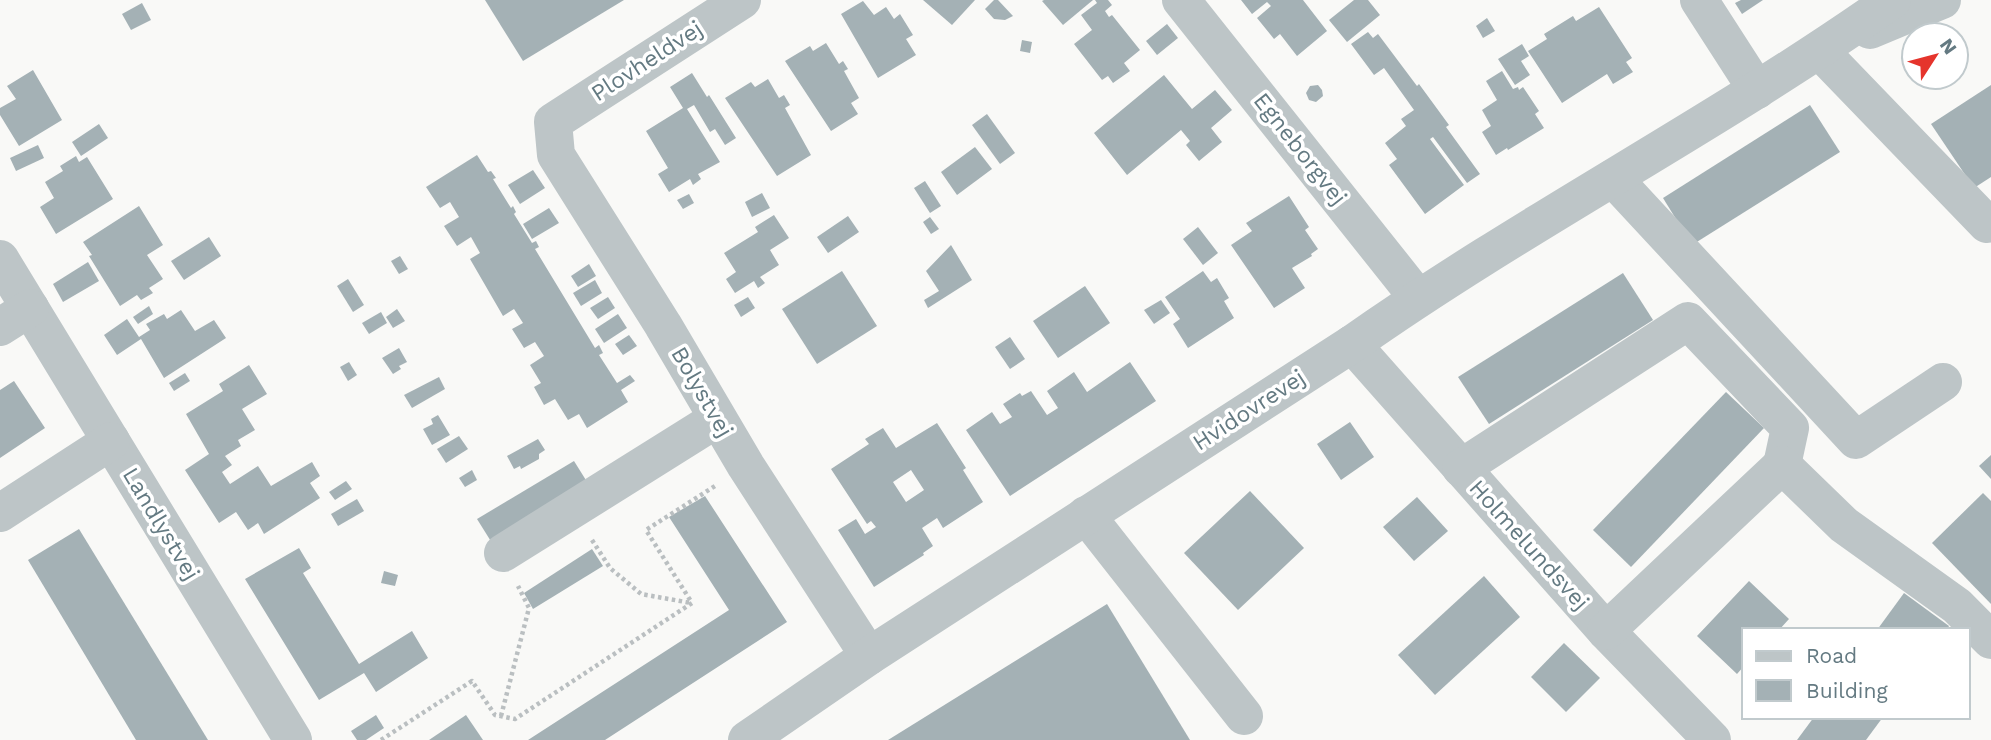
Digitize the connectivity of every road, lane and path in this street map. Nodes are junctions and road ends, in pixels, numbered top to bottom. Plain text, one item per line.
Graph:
1 (742, 0) edge
2 (1181, 0) edge
3 (1699, 0) edge
4 (1892, 0) edge
5 (1942, 0) edge
6 (1820, 51) junction
7 (1757, 90) junction
8 (553, 122) joint
9 (1613, 178) junction
10 (1991, 222) edge
11 (0, 259) edge
12 (1418, 298) junction
13 (15, 317) edge
14 (1352, 344) junction
15 (1943, 382) dead end
16 (717, 419) junction
17 (111, 440) junction
18 (1782, 465) junction
19 (746, 466) junction
20 (1461, 468) junction
21 (573, 508) junction
22 (0, 513) edge
23 (1086, 515) junction
24 (503, 553) joint
25 (692, 603) junction
26 (1606, 631) junction
27 (1991, 640) edge
28 (869, 656) junction
29 (500, 716) junction
30 (1244, 716) dead end
31 (293, 740) edge
32 (381, 740) edge
33 (747, 740) edge
34 (1712, 740) edge

1 - 8 street, Plovheldvej
2 - 12 street, Egneborgvej
3 - 7 street
4 - 6 street, Hvidovrevej
5 - 6 street, Hvidovrevej
6 - 7 street, Hvidovrevej
6 - 10 street
7 - 9 street, Hvidovrevej
8 - 16 street, Bolystvej
9 - 12 street, Hvidovrevej
9 - 15 street
11 - 13 street, Landlystvej
12 - 14 street, Hvidovrevej
13 - 17 street, Landlystvej
14 - 20 street, Holmelundsvej
14 - 23 street, Hvidovrevej
16 - 19 street, Bolystvej
16 - 21 street
17 - 22 street
17 - 31 street, Landlystvej
18 - 20 street
18 - 26 street
18 - 27 street
19 - 25 path
19 - 28 street, Bolystvej
20 - 26 street, Holmelundsvej
21 - 24 street
21 - 25 path
23 - 28 street, Hvidovrevej
23 - 30 street
24 - 29 path
25 - 29 path
26 - 34 street, Holmelundsvej
28 - 33 street, Hvidovrevej
29 - 32 path

